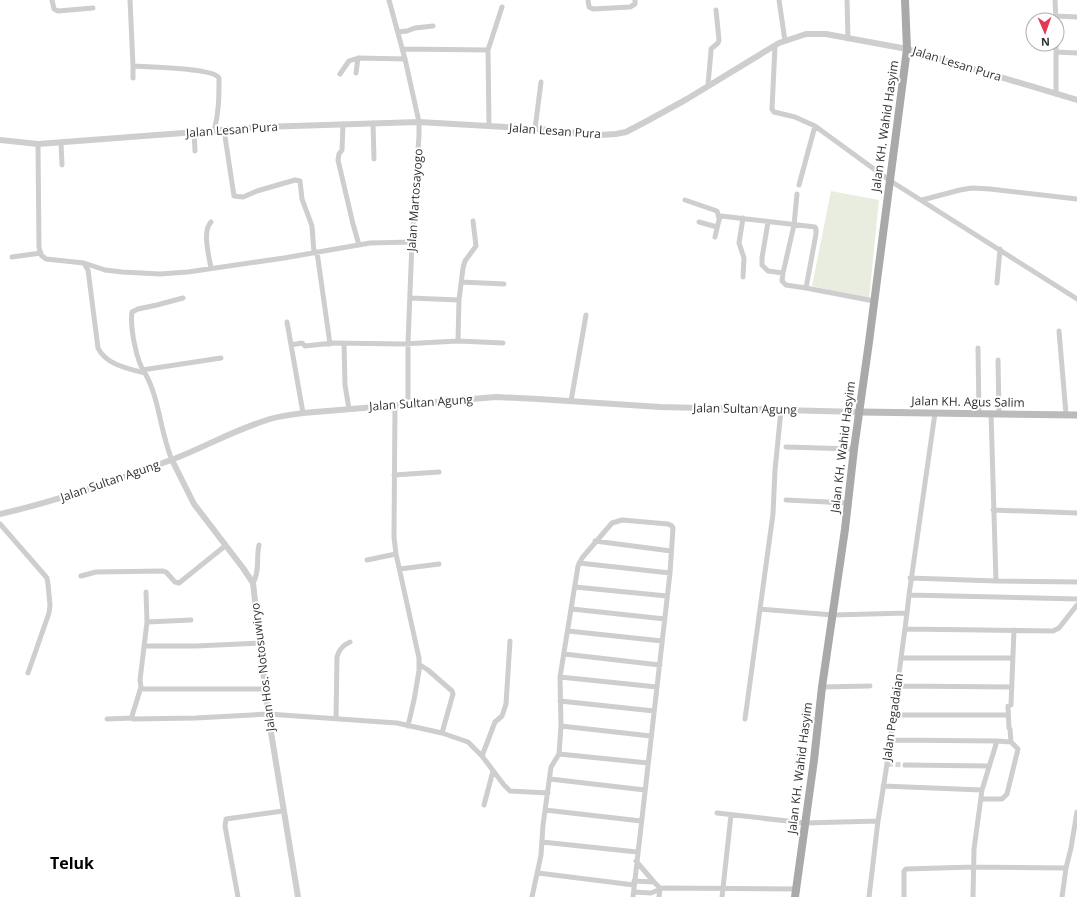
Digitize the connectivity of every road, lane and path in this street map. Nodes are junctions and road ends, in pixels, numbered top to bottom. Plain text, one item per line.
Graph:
1 (52, 0) edge
2 (130, 0) edge
3 (389, 0) edge
4 (588, 0) edge
5 (636, 0) edge
6 (779, 0) edge
7 (847, 0) edge
8 (905, 0) edge
9 (1055, 0) edge
10 (502, 7) dead end
11 (93, 8) dead end
12 (716, 10) dead end
13 (1056, 12) edge
14 (1077, 17) edge
15 (1065, 18) edge
16 (433, 26) dead end
17 (398, 32) junction
18 (848, 39) junction
19 (785, 41) junction
20 (775, 46) junction
21 (403, 49) junction
22 (907, 49) junction
23 (488, 50) junction
24 (1056, 52) joint
25 (1077, 53) edge
26 (358, 58) junction
27 (405, 58) junction
28 (133, 66) junction
29 (356, 73) dead end
30 (340, 74) dead end
31 (133, 78) dead end
32 (541, 82) dead end
33 (708, 85) junction
34 (1056, 94) junction
35 (1077, 100) edge
36 (419, 122) junction
37 (343, 124) junction
38 (373, 124) junction
39 (489, 126) junction
40 (815, 126) junction
41 (535, 129) junction
42 (224, 130) junction
43 (214, 131) junction
44 (194, 132) junction
45 (0, 140) edge
46 (61, 143) junction
47 (38, 144) junction
48 (195, 151) dead end
49 (374, 159) dead end
50 (62, 165) dead end
51 (889, 180) junction
52 (799, 185) dead end
53 (797, 194) dead end
54 (1077, 198) edge
55 (686, 200) dead end
56 (922, 200) junction
57 (719, 218) junction
58 (743, 218) junction
59 (473, 221) dead end
60 (211, 222) dead end
61 (699, 222) dead end
62 (768, 222) junction
63 (794, 224) junction
64 (717, 227) junction
65 (715, 237) dead end
66 (412, 242) junction
67 (359, 245) junction
68 (1000, 249) junction
69 (41, 253) junction
70 (315, 253) junction
71 (12, 257) dead end
72 (84, 263) junction
73 (210, 268) junction
74 (783, 273) junction
75 (743, 277) dead end
76 (461, 282) junction
77 (998, 283) dead end
78 (504, 284) dead end
79 (806, 288) junction
80 (183, 298) dead end
81 (410, 298) junction
82 (1077, 299) edge
83 (459, 300) junction
84 (874, 301) junction
85 (586, 315) dead end
86 (287, 322) dead end
87 (1059, 331) dead end
88 (458, 341) junction
89 (344, 343) junction
90 (408, 343) junction
91 (503, 343) dead end
92 (330, 344) junction
93 (291, 345) junction
94 (978, 348) dead end
95 (221, 358) dead end
96 (998, 360) dead end
97 (144, 371) junction
98 (571, 401) junction
99 (408, 404) junction
100 (395, 406) junction
101 (349, 409) junction
102 (781, 410) junction
103 (860, 412) junction
104 (303, 413) junction
105 (935, 413) junction
106 (979, 413) junction
107 (995, 413) junction
108 (1066, 414) junction
109 (1077, 415) edge
110 (786, 447) dead end
111 (854, 448) junction
112 (172, 460) junction
113 (439, 472) dead end
114 (394, 475) junction
115 (786, 500) dead end
116 (848, 503) junction
117 (993, 510) junction
118 (1077, 513) edge
119 (0, 514) edge
120 (0, 524) edge
121 (595, 542) junction
122 (259, 544) dead end
123 (225, 546) junction
124 (671, 551) junction
125 (396, 554) junction
126 (367, 560) dead end
127 (579, 563) junction
128 (439, 564) dead end
129 (400, 569) junction
130 (670, 573) junction
131 (81, 576) dead end
132 (910, 578) junction
133 (996, 581) junction
134 (1077, 582) edge
135 (253, 583) junction
136 (575, 587) junction
137 (146, 592) dead end
138 (909, 595) junction
139 (667, 596) junction
140 (1077, 599) edge
141 (1077, 605) edge
142 (572, 609) junction
143 (760, 609) junction
144 (907, 613) junction
145 (833, 615) junction
146 (665, 619) junction
147 (191, 620) dead end
148 (147, 622) junction
149 (905, 629) junction
150 (1014, 630) junction
151 (568, 631) junction
152 (510, 640) dead end
153 (350, 642) dead end
154 (662, 642) junction
155 (260, 643) junction
156 (144, 646) junction
157 (564, 654) junction
158 (901, 658) junction
159 (1013, 658) junction
160 (420, 665) junction
161 (660, 665) junction
162 (28, 673) dead end
163 (560, 677) junction
164 (822, 686) junction
165 (870, 686) dead end
166 (897, 686) junction
167 (141, 687) junction
168 (657, 687) junction
169 (1012, 687) junction
170 (264, 689) junction
171 (560, 701) junction
172 (654, 711) junction
173 (268, 714) junction
174 (893, 714) junction
175 (1008, 715) junction
176 (132, 718) junction
177 (107, 719) dead end
178 (336, 719) junction
179 (745, 719) dead end
180 (408, 726) junction
181 (561, 726) junction
182 (442, 733) junction
183 (651, 736) junction
184 (889, 740) junction
185 (997, 741) junction
186 (1011, 742) junction
187 (559, 754) junction
188 (482, 756) junction
189 (648, 763) junction
190 (904, 765) tunnel mouth
191 (989, 766) junction
192 (493, 771) junction
193 (550, 779) junction
194 (883, 786) junction
195 (645, 790) junction
196 (982, 790) junction
197 (548, 793) junction
198 (981, 799) junction
199 (484, 805) dead end
200 (545, 810) junction
201 (283, 811) junction
202 (717, 812) dead end
203 (1077, 812) edge
204 (731, 814) junction
205 (641, 821) junction
206 (878, 821) junction
207 (805, 823) junction
208 (542, 842) junction
209 (1074, 848) edge
210 (637, 852) junction
211 (636, 861) junction
212 (973, 867) junction
213 (1066, 868) junction
214 (538, 873) junction
215 (654, 882) junction
216 (634, 883) junction
217 (660, 888) junction
218 (723, 888) junction
219 (650, 893) junction
220 (796, 893) edge
221 (633, 894) edge
222 (238, 897) edge
223 (298, 897) edge
224 (532, 897) edge
225 (645, 897) edge
226 (659, 897) edge
227 (722, 897) edge
228 (869, 897) edge
229 (904, 897) edge
230 (973, 897) edge
231 (1062, 897) edge

1 - 11 street
2 - 28 street
3 - 17 street, Jalan Martosayogo
4 - 5 street
6 - 19 street
7 - 18 street
8 - 22 main road, Jalan KH. Wahid Hasyim
9 - 13 street
10 - 23 street
12 - 33 street
14 - 15 street
16 - 17 street
17 - 21 street, Jalan Martosayogo
18 - 19 street, Jalan Lesan Pura
18 - 22 street, Jalan Lesan Pura
19 - 20 street, Jalan Lesan Pura
20 - 33 street, Jalan Lesan Pura
20 - 40 street
21 - 23 street
21 - 27 street, Jalan Martosayogo
22 - 34 street, Jalan Lesan Pura
22 - 51 main road, Jalan KH. Wahid Hasyim
23 - 39 street
24 - 25 street
24 - 34 street
26 - 27 street
26 - 29 street
26 - 30 street
27 - 36 street, Jalan Martosayogo
28 - 31 street
28 - 43 street
32 - 41 street
33 - 41 street, Jalan Lesan Pura
34 - 35 street, Jalan Lesan Pura
36 - 38 street, Jalan Lesan Pura
36 - 39 street, Jalan Lesan Pura
36 - 66 street, Jalan Martosayogo
37 - 38 street, Jalan Lesan Pura
37 - 42 street, Jalan Lesan Pura
37 - 67 street
38 - 49 street
39 - 41 street, Jalan Lesan Pura
40 - 51 street
40 - 52 street
42 - 43 street, Jalan Lesan Pura
42 - 70 street
43 - 44 street, Jalan Lesan Pura
44 - 46 street, Jalan Lesan Pura
44 - 48 street
45 - 47 street, Jalan Lesan Pura
46 - 47 street, Jalan Lesan Pura
46 - 50 street
47 - 69 street
51 - 56 street
51 - 84 main road, Jalan KH. Wahid Hasyim
53 - 63 street
54 - 56 street
55 - 57 street
56 - 68 street
57 - 58 street
57 - 64 street
58 - 62 street
58 - 75 street
59 - 76 street
60 - 73 street
61 - 64 street
62 - 63 street
62 - 74 street
63 - 74 street
63 - 79 street
64 - 65 street
66 - 67 street
66 - 81 street, Jalan Martosayogo
67 - 70 street
68 - 77 street
68 - 82 street
69 - 71 street
69 - 72 street
70 - 73 street
70 - 92 street
72 - 73 street
72 - 97 street
74 - 79 street
76 - 78 street
76 - 83 street
79 - 84 street
80 - 97 street
81 - 83 street
81 - 90 street, Jalan Martosayogo
83 - 88 street
84 - 103 main road, Jalan KH. Wahid Hasyim
85 - 98 street
86 - 93 street
87 - 108 street
88 - 90 street
88 - 91 street
89 - 90 street
89 - 92 street
89 - 101 street
90 - 99 street, Jalan Martosayogo
92 - 93 street
93 - 104 street
94 - 106 street
95 - 97 street
96 - 107 street
97 - 112 street
98 - 99 street, Jalan Sultan Agung
98 - 102 street, Jalan Sultan Agung
99 - 100 street, Jalan Sultan Agung
100 - 101 street, Jalan Sultan Agung
100 - 114 street
101 - 104 street, Jalan Sultan Agung
102 - 103 street, Jalan Sultan Agung
102 - 143 street
103 - 105 main road, Jalan KH. Agus Salim
103 - 111 main road, Jalan KH. Wahid Hasyim
104 - 112 street, Jalan Sultan Agung
105 - 106 main road, Jalan KH. Agus Salim
105 - 132 street, Jalan Pegadaian
106 - 107 main road, Jalan KH. Agus Salim
107 - 108 main road, Jalan KH. Agus Salim
107 - 117 street
108 - 109 main road, Jalan KH. Agus Salim
110 - 111 street
111 - 116 main road, Jalan KH. Wahid Hasyim
112 - 119 street, Jalan Sultan Agung
112 - 123 street, Jalan Hos. Notosuwiryo
113 - 114 street
114 - 125 street
115 - 116 street
116 - 145 main road, Jalan KH. Wahid Hasyim
117 - 118 street
117 - 133 street
120 - 162 street
121 - 124 street
121 - 124 street
121 - 127 street
122 - 135 street
123 - 131 street
123 - 135 street, Jalan Hos. Notosuwiryo
124 - 130 street
125 - 126 street
125 - 129 street
127 - 130 street
127 - 136 street
128 - 129 street
129 - 160 street
130 - 139 street
132 - 133 street
132 - 138 street, Jalan Pegadaian
133 - 134 street
135 - 155 street, Jalan Hos. Notosuwiryo
136 - 139 street
136 - 142 street
137 - 148 street
138 - 140 street
138 - 144 street, Jalan Pegadaian
139 - 146 street
141 - 150 street
142 - 146 street
142 - 151 street
143 - 145 street
143 - 179 street
144 - 145 street
144 - 149 street, Jalan Pegadaian
145 - 164 main road, Jalan KH. Wahid Hasyim
146 - 154 street
147 - 148 street
148 - 156 street
149 - 150 street
149 - 158 street, Jalan Pegadaian
150 - 159 street
151 - 154 street
151 - 157 street
152 - 188 street
153 - 178 street
154 - 161 street
155 - 156 street
155 - 170 street, Jalan Hos. Notosuwiryo
156 - 167 street
157 - 161 street
157 - 163 street
158 - 159 street
158 - 166 street, Jalan Pegadaian
159 - 169 street
160 - 180 street
160 - 182 street
161 - 168 street
163 - 168 street
163 - 171 street
164 - 165 street
164 - 207 main road, Jalan KH. Wahid Hasyim
166 - 169 street
166 - 174 street, Jalan Pegadaian
167 - 170 street
167 - 176 street
168 - 172 street
169 - 175 street
170 - 173 street, Jalan Hos. Notosuwiryo
171 - 172 street
171 - 181 street
172 - 183 street
173 - 176 street
173 - 178 street
173 - 201 street, Jalan Hos. Notosuwiryo
174 - 175 street
174 - 184 street, Jalan Pegadaian
175 - 186 street
176 - 177 street
178 - 180 street
180 - 182 street
181 - 183 street
181 - 187 street
182 - 188 street
183 - 189 street
184 - 185 street
184 - 194 street, Jalan Pegadaian
185 - 186 street
185 - 191 street
186 - 198 street
187 - 189 street
187 - 193 street
188 - 192 street
189 - 195 street
190 - 191 street
191 - 196 street
192 - 197 street
192 - 199 street
193 - 195 street
193 - 197 street
194 - 196 street
194 - 206 street, Jalan Pegadaian
195 - 205 street
196 - 198 street
197 - 200 street
198 - 212 street
200 - 205 street
200 - 208 street
201 - 222 street
201 - 223 street, Jalan Hos. Notosuwiryo
202 - 204 street
203 - 209 street
204 - 207 street
204 - 218 street
205 - 210 street
206 - 207 street
206 - 228 street, Jalan Pegadaian
207 - 220 main road, Jalan KH. Wahid Hasyim
208 - 210 street
208 - 214 street
209 - 213 street
210 - 211 street
211 - 215 street
211 - 216 street
212 - 213 street
212 - 229 street
212 - 230 street
213 - 231 street
214 - 216 street
214 - 224 street
215 - 216 street
215 - 217 street
216 - 221 street
217 - 218 street
217 - 219 street
217 - 226 street
218 - 220 street
218 - 227 street
219 - 221 street
219 - 225 street

